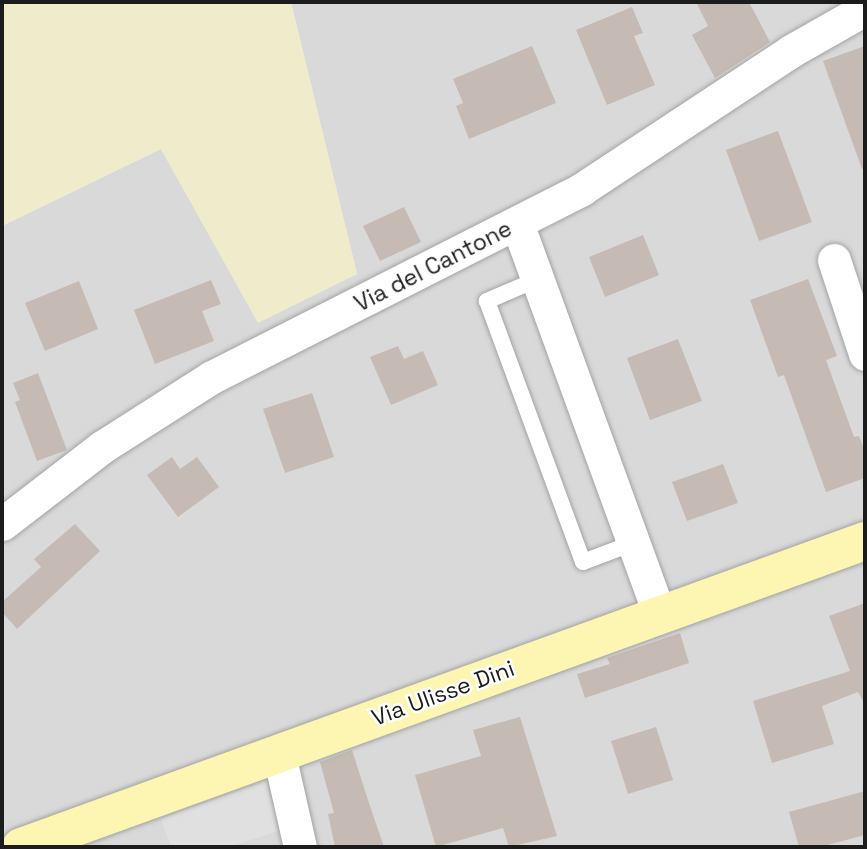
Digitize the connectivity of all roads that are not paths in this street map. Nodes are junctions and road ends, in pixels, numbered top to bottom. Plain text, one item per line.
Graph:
1 (865, 9) edge
2 (517, 223) junction
3 (834, 260) dead end
4 (537, 279) junction
5 (865, 354) edge
6 (2, 524) edge
7 (865, 541) edge
8 (633, 543) junction
9 (659, 614) junction
10 (279, 754) junction
11 (21, 847) edge
12 (300, 847) edge

1 - 2 street, Via del Cantone
2 - 4 street
2 - 6 street, Via del Cantone
3 - 5 street
4 - 8 street
4 - 8 lane
7 - 9 street, Via Ulisse Dini
8 - 9 street
9 - 10 street, Via Ulisse Dini
10 - 11 street, Via Ulisse Dini
10 - 12 street

